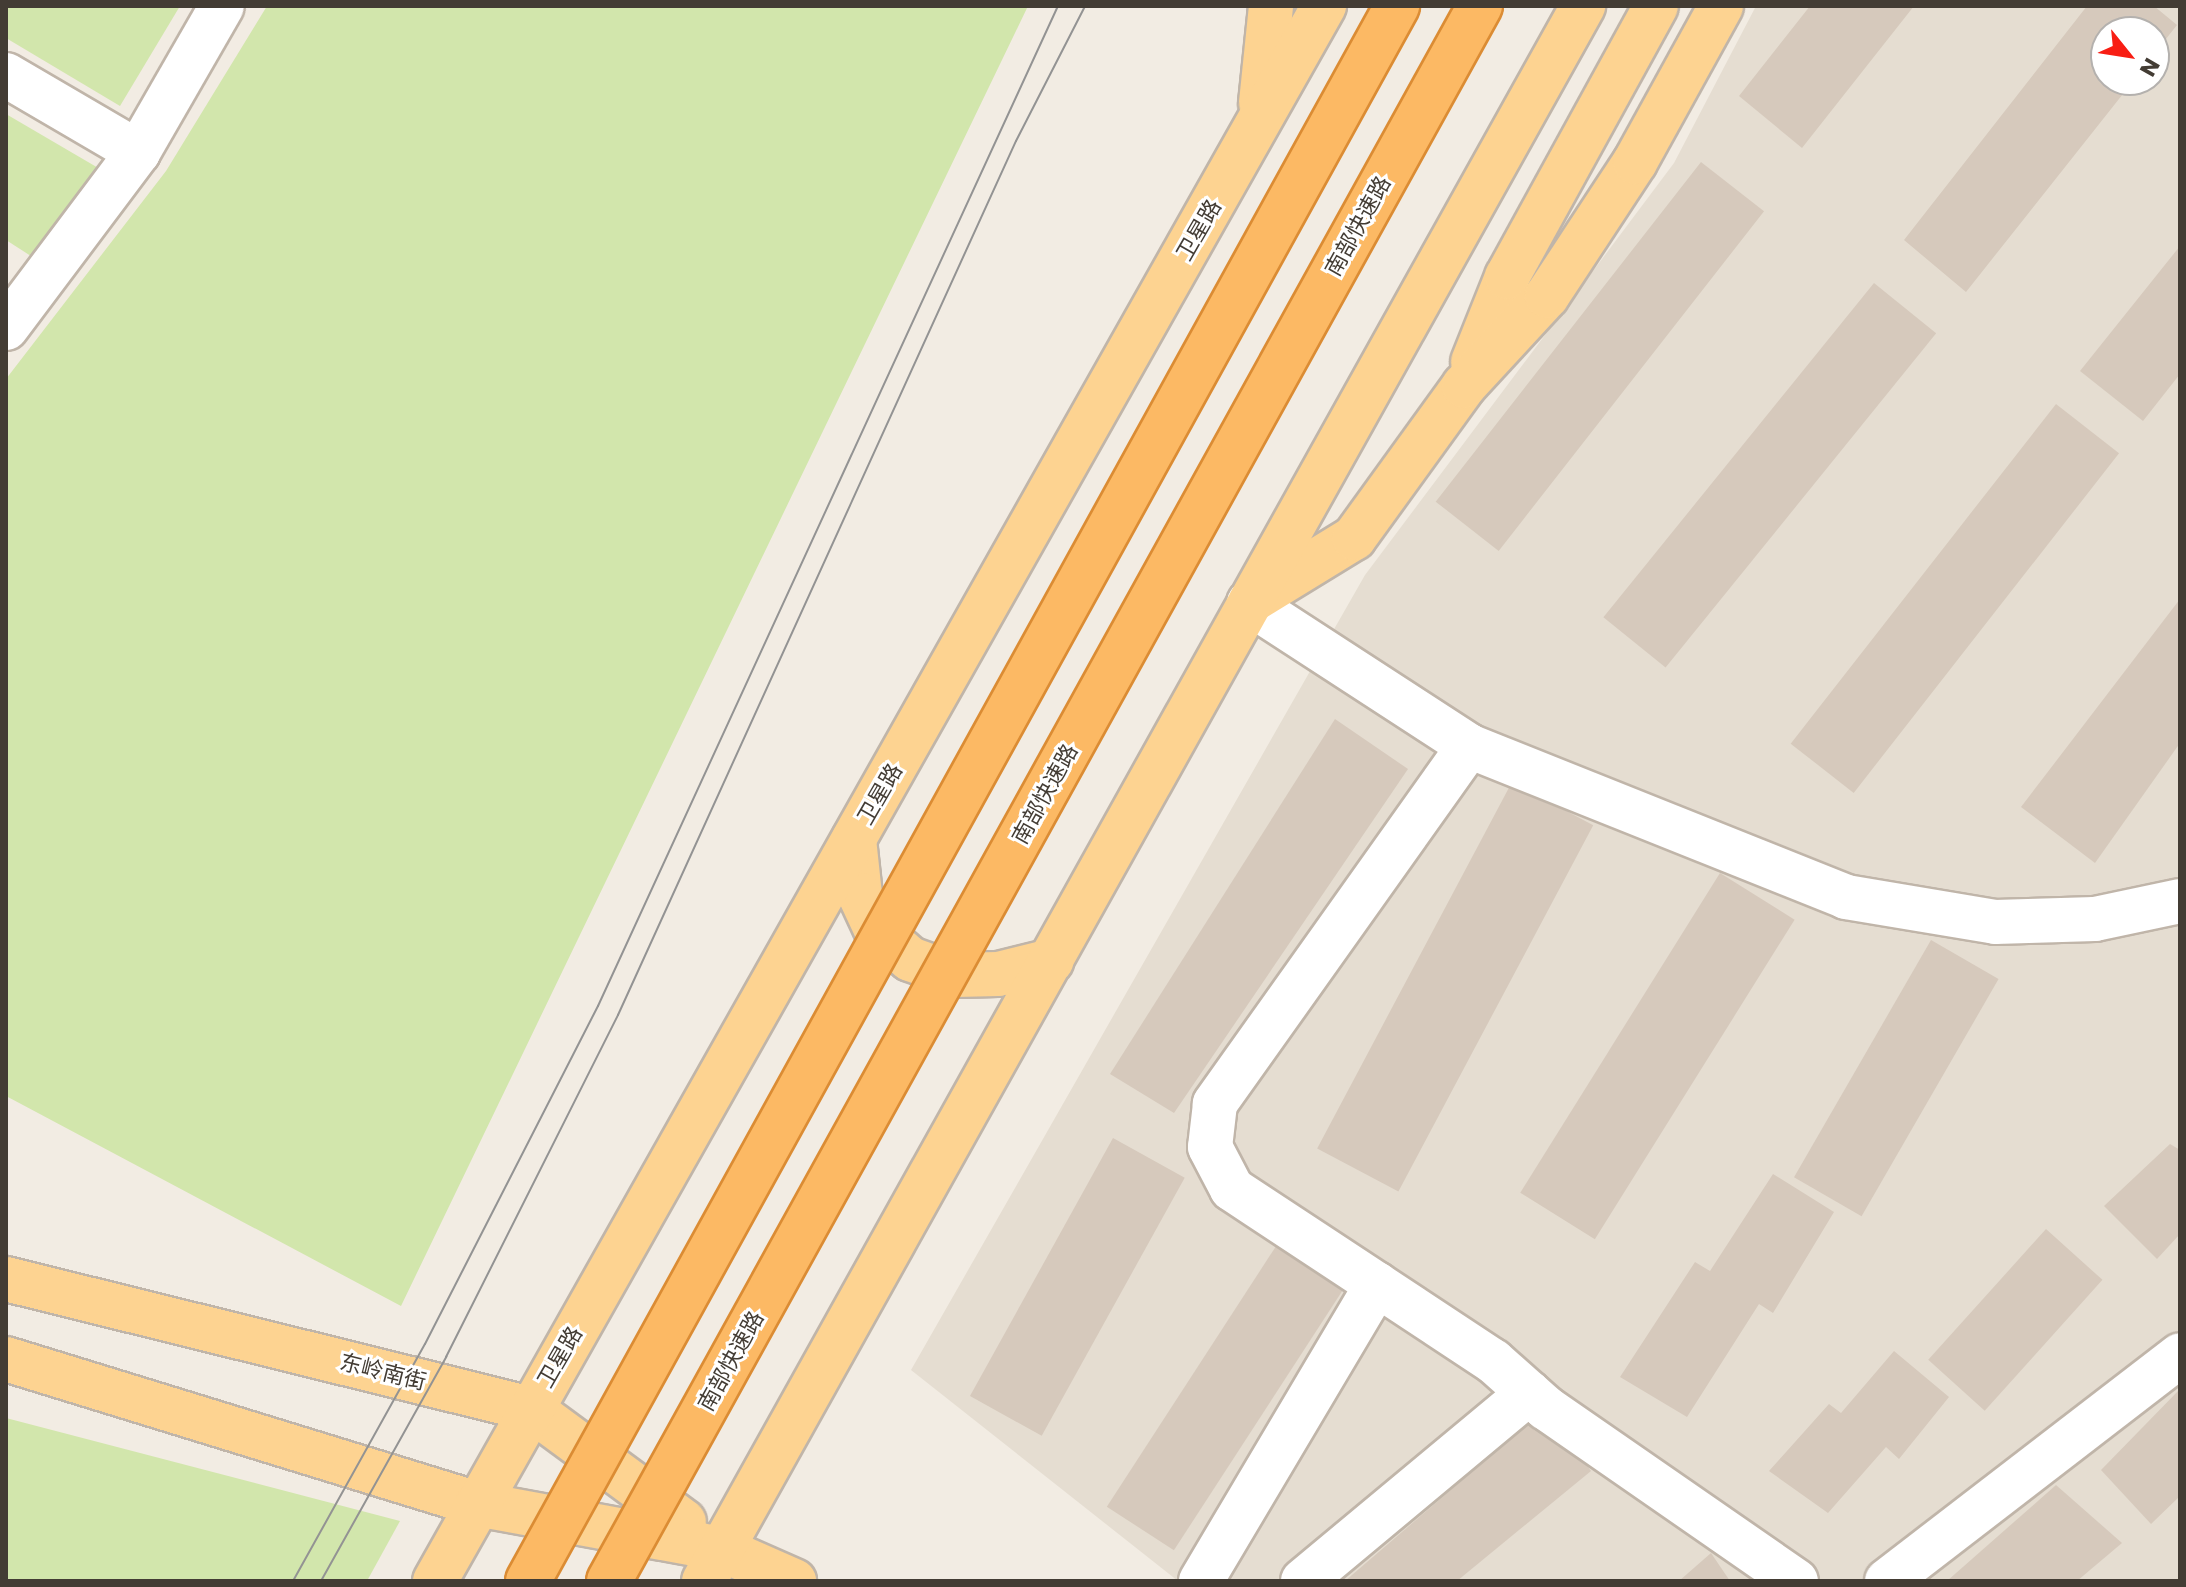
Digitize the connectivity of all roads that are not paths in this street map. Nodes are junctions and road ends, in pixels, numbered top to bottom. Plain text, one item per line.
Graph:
1 (222, 6) edge
2 (1271, 6) edge
3 (1324, 6) edge
4 (1397, 6) edge
5 (1480, 6) edge
6 (1583, 6) edge
7 (1656, 6) edge
8 (1721, 6) edge
9 (6, 75) edge
10 (1258, 125) junction
11 (138, 152) junction
12 (6, 328) edge
13 (1464, 386) junction
14 (1249, 603) junction
15 (1469, 746) junction
16 (854, 839) junction
17 (2180, 901) edge
18 (1051, 961) junction
19 (6, 1279) edge
20 (1377, 1284) junction
21 (2180, 1355) edge
22 (6, 1359) edge
23 (1529, 1393) junction
24 (531, 1409) junction
25 (477, 1504) junction
26 (713, 1565) edge
27 (435, 1581) edge
28 (528, 1581) edge
29 (609, 1581) edge
30 (794, 1581) edge
31 (1201, 1581) edge
32 (1303, 1581) edge
33 (1796, 1581) edge
34 (1887, 1581) edge

1 - 11 lane
2 - 10 main road
3 - 10 main road, 卫星路
4 - 28 highway, bridge
5 - 29 highway, 南部快速路, bridge
6 - 14 main road
7 - 13 main road
8 - 13 main road
9 - 11 lane
10 - 16 main road, 卫星路
11 - 12 lane
13 - 14 main road
14 - 15 lane
14 - 18 main road
15 - 17 lane
15 - 20 lane
16 - 18 main road
16 - 24 main road, 卫星路
18 - 26 main road
19 - 24 main road, 东岭南街
20 - 23 lane
20 - 31 lane
21 - 34 lane
22 - 25 main road, 东岭南街
23 - 32 lane
23 - 33 lane
24 - 25 main road, 卫星路
24 - 26 main road, 东岭南街
25 - 26 main road, 东岭南街
25 - 27 main road, 卫星路
26 - 30 main road, 东岭南街

